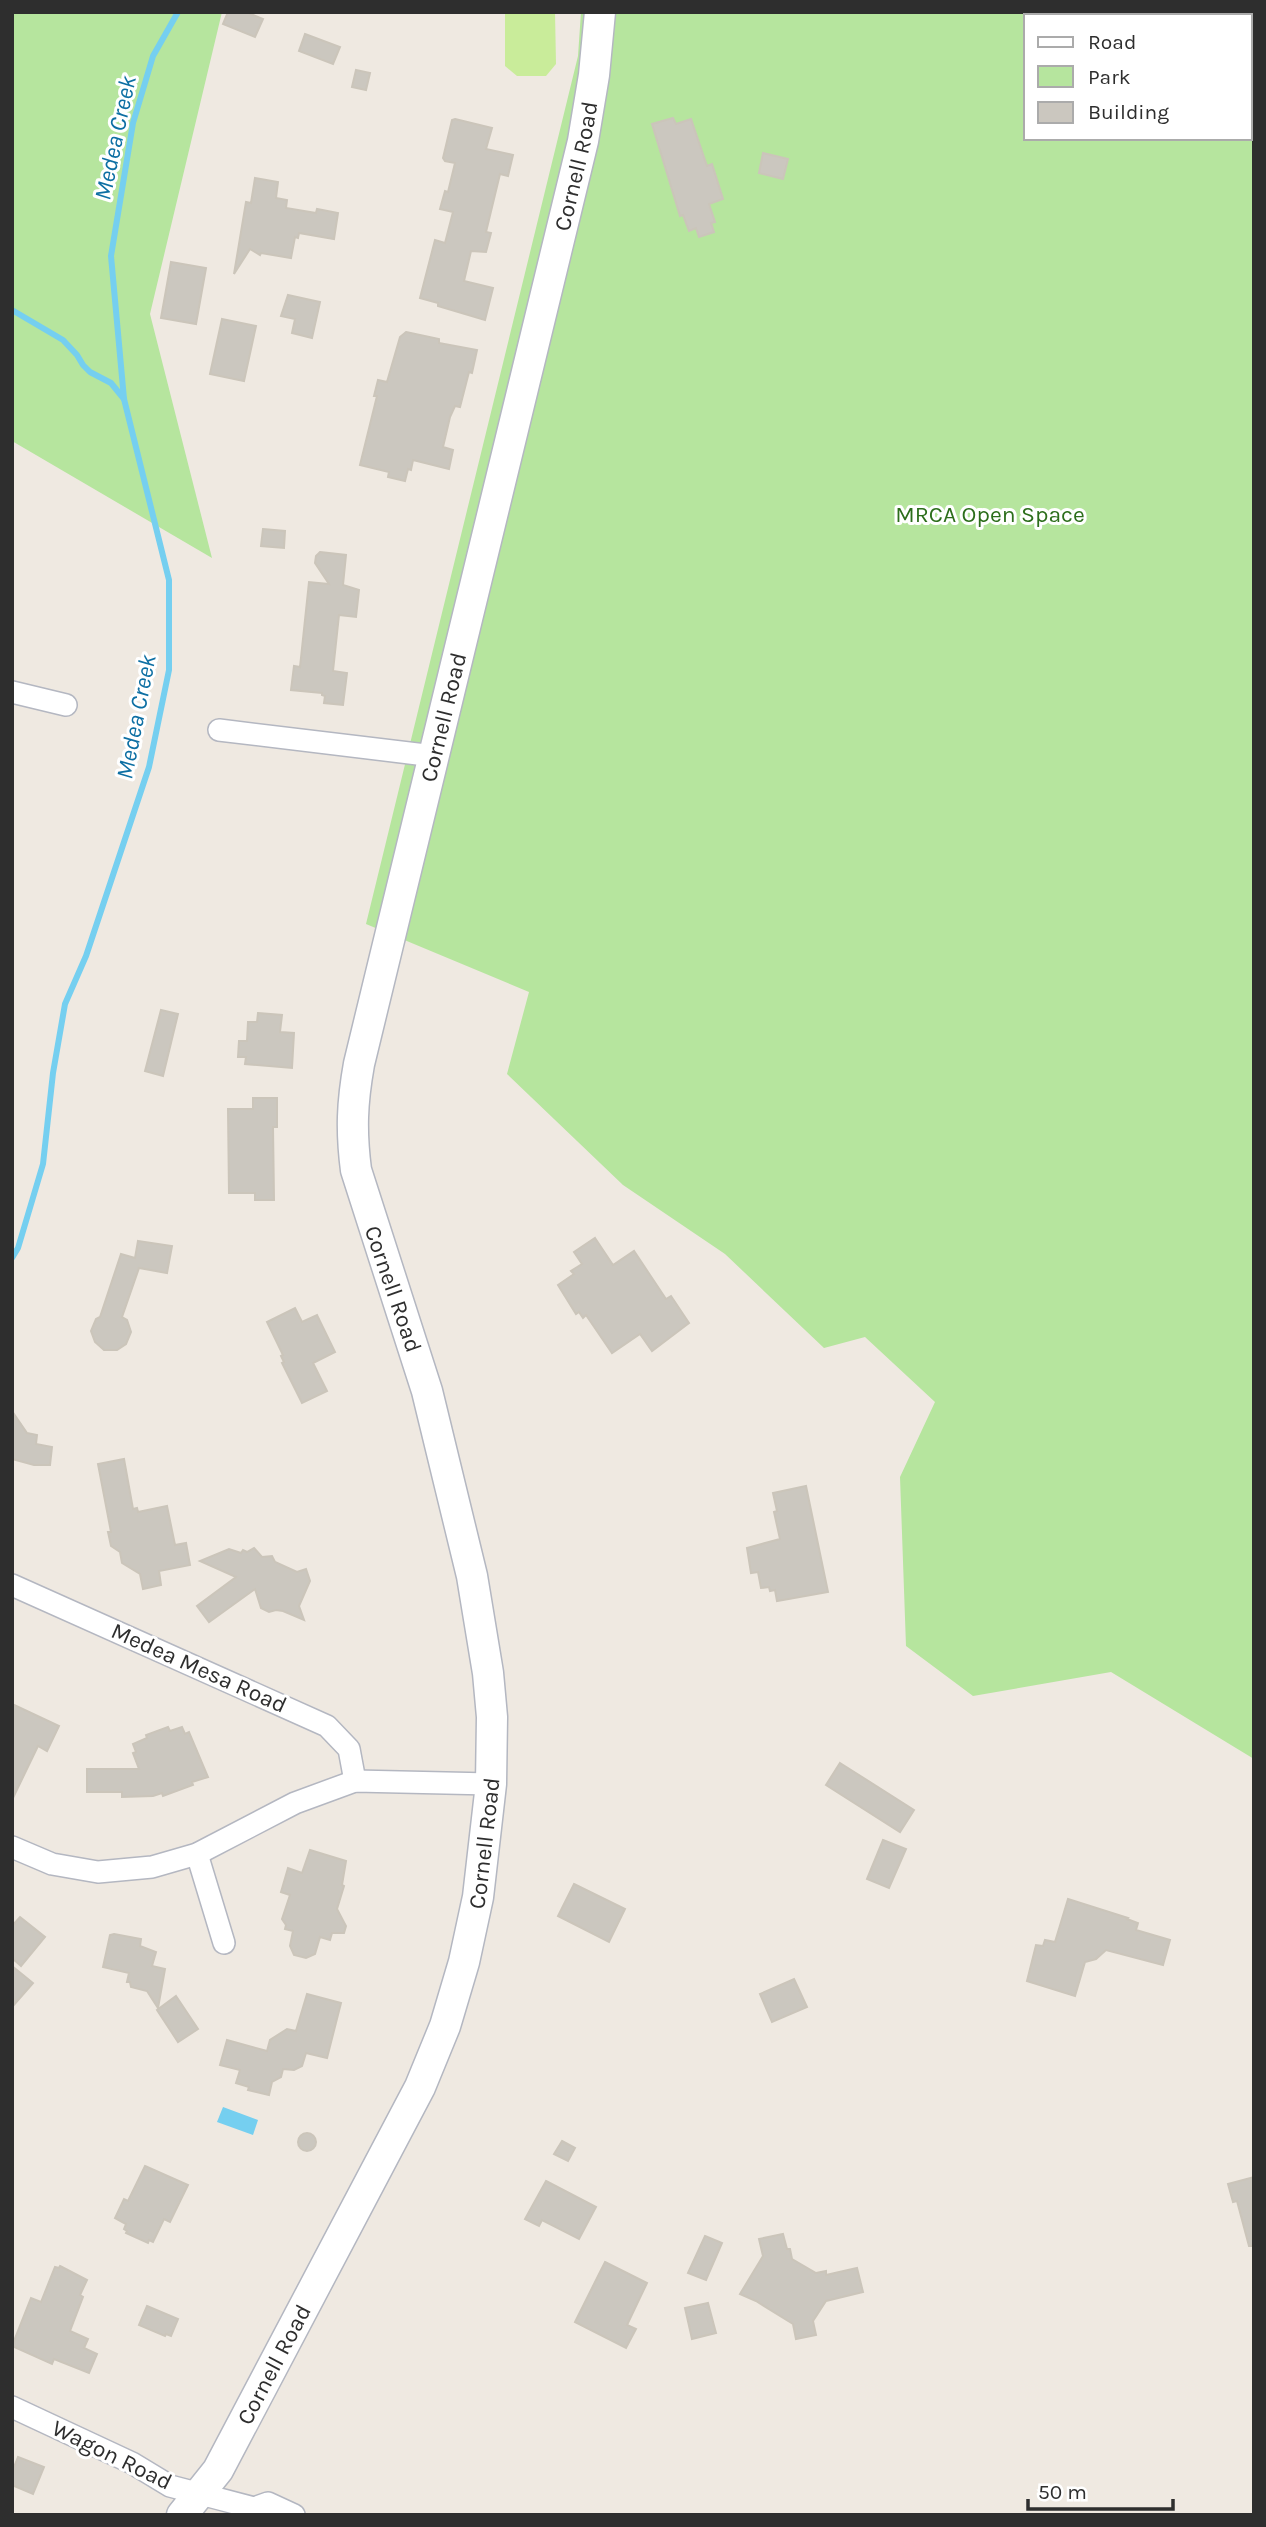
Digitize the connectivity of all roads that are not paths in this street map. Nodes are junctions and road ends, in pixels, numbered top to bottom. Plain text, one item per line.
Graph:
1 (600, 12) edge
2 (12, 692) edge
3 (66, 705) dead end
4 (219, 730) dead end
5 (434, 756) junction
6 (12, 1585) edge
7 (355, 1782) junction
8 (491, 1784) junction
9 (12, 1847) edge
10 (197, 1854) junction
11 (224, 1943) dead end
12 (12, 2407) edge
13 (192, 2504) edge
14 (255, 2512) edge
15 (294, 2515) edge

1 - 5 main road, Cornell Road
2 - 3 street
4 - 5 street
5 - 8 main road, Cornell Road
6 - 7 street, Medea Mesa Road
7 - 8 street
7 - 10 street
8 - 13 main road, Cornell Road
9 - 10 street
10 - 11 street
12 - 13 street, Wagon Road
13 - 14 street, Wagon Road
14 - 15 street, Wagon Road

